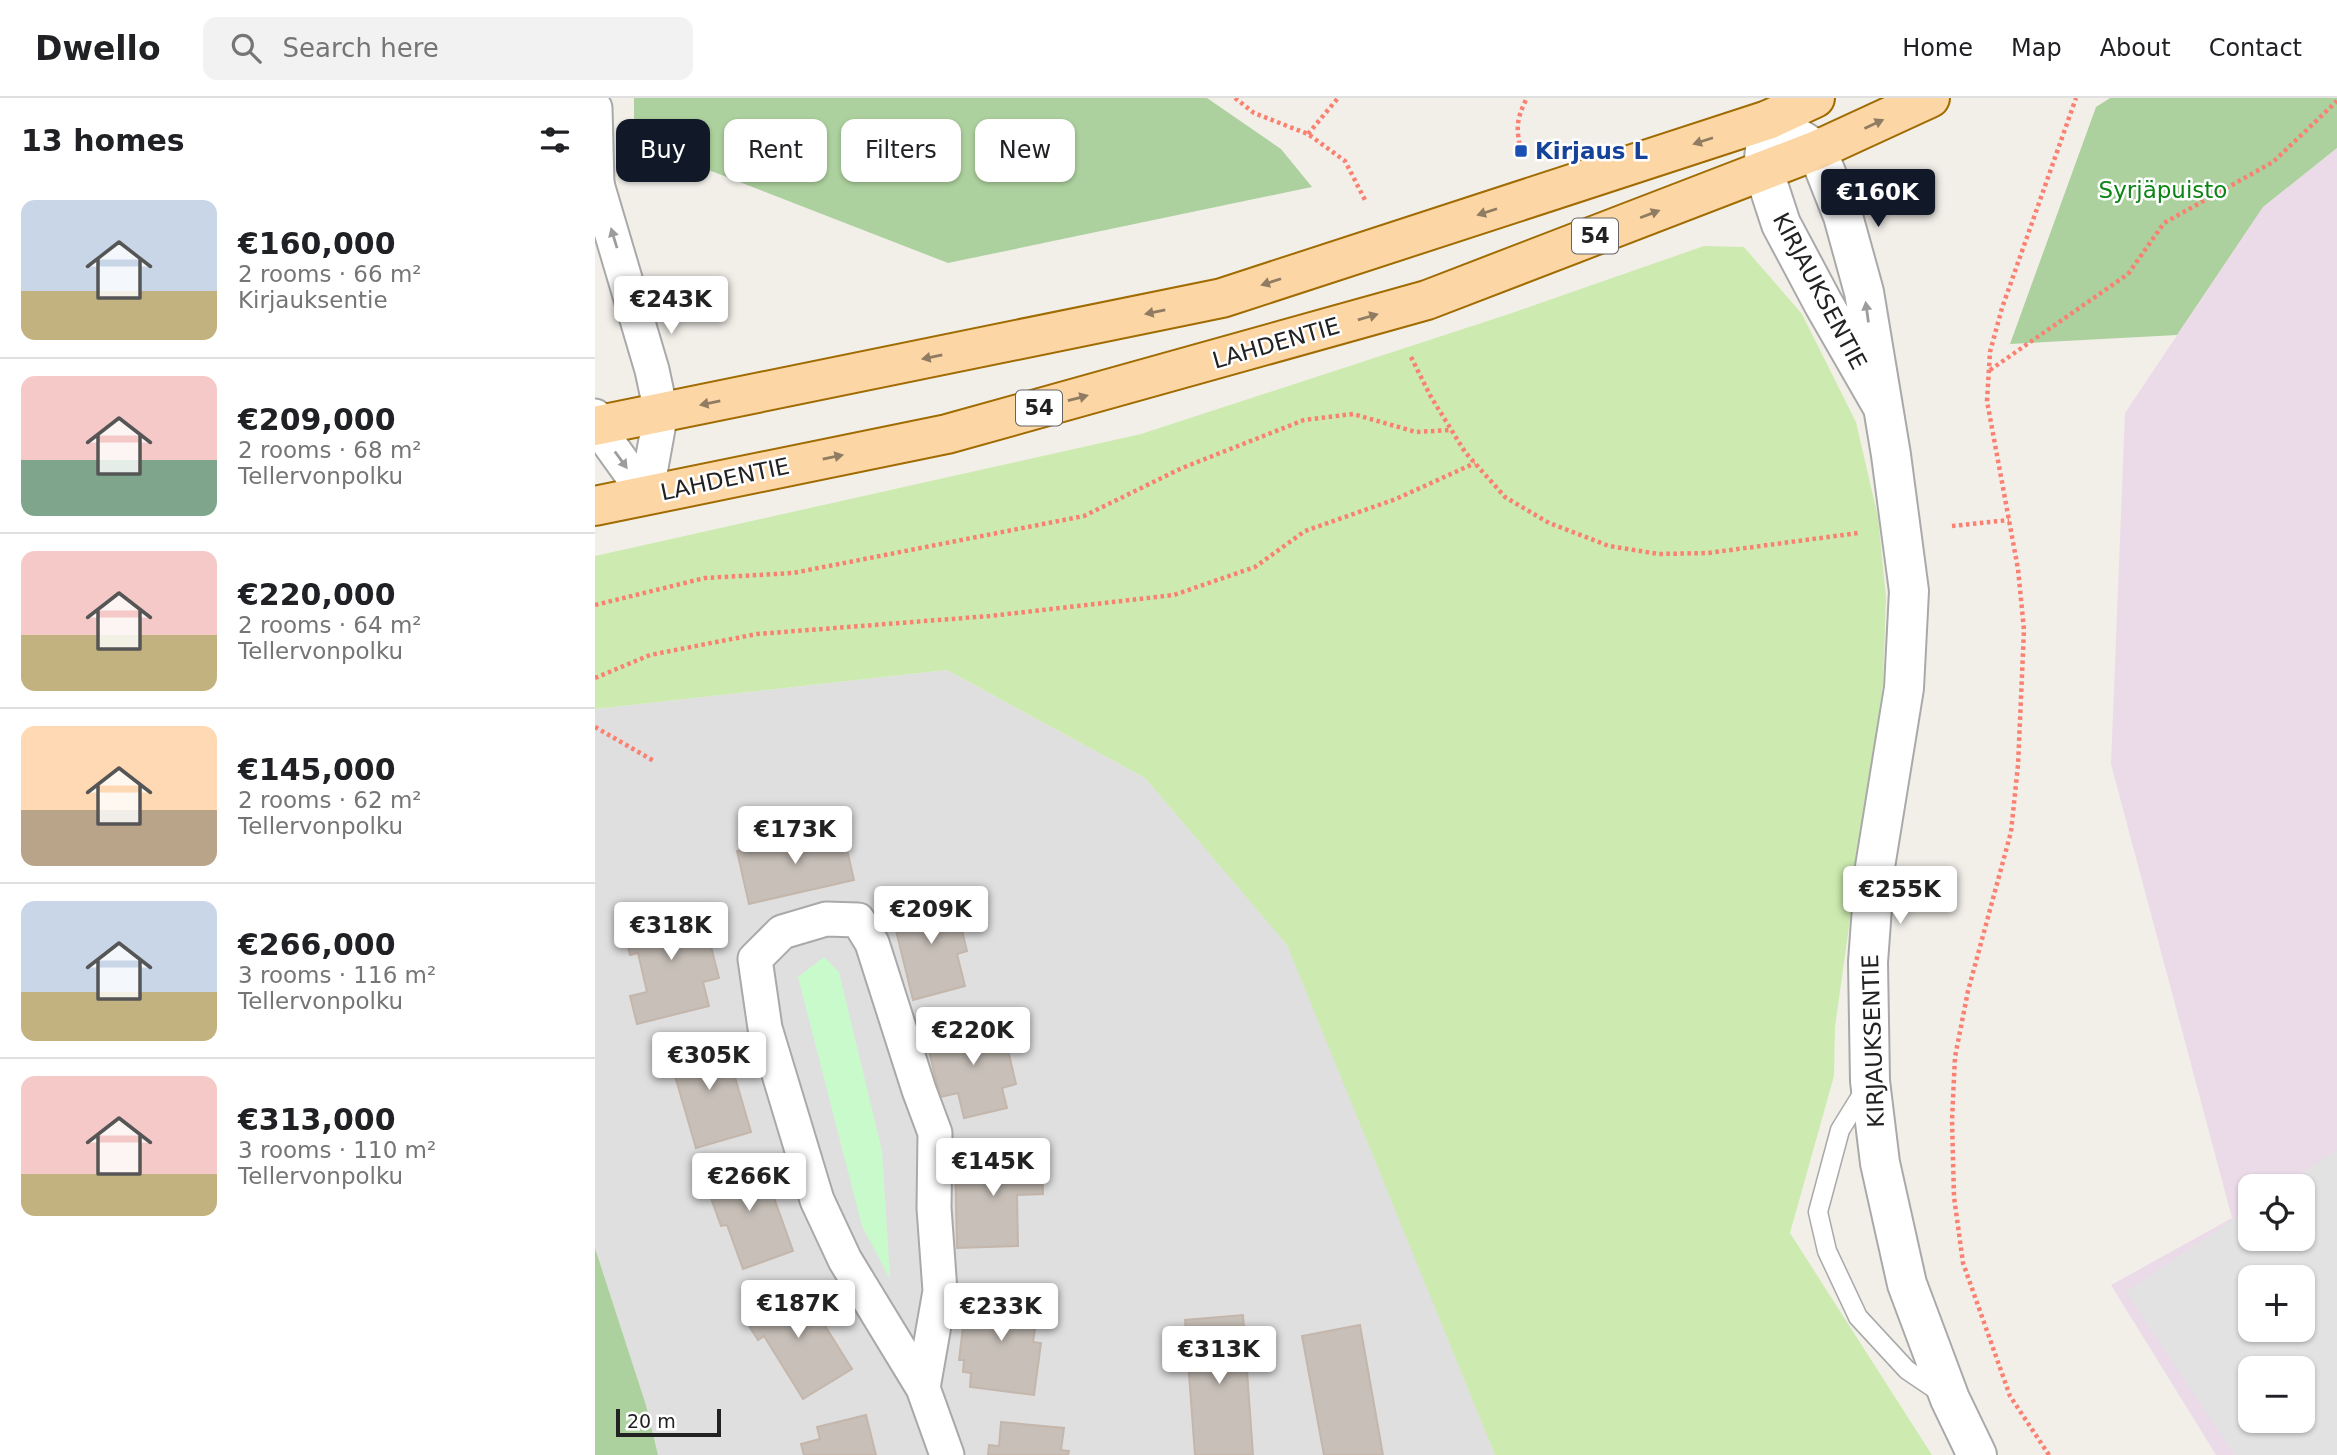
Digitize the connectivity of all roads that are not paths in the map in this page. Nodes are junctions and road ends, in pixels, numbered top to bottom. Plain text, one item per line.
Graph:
1 (1815, 98) edge
2 (1930, 98) edge
3 (595, 108) edge
4 (1768, 120) junction
5 (1817, 150) junction
6 (1763, 169) junction
7 (596, 193) edge
8 (1881, 404) junction
9 (661, 412) junction
10 (595, 415) edge
11 (595, 426) edge
12 (646, 495) junction
13 (595, 506) edge
14 (1870, 1081) junction
15 (923, 1388) junction
16 (1950, 1399) junction
17 (947, 1455) edge
18 (1977, 1455) edge

1 - 4 main road, 54
5 -> 2 main road, LAHDENTIE / 54
3 - 7 street
4 - 5 street
4 - 6 street, KIRJAUKSENTIE
4 -> 9 main road, 54
5 - 6 main road, LAHDENTIE / 54
8 -> 5 street, KIRJAUKSENTIE
6 - 8 street, KIRJAUKSENTIE
12 -> 6 main road, LAHDENTIE / 54
9 -> 7 street
8 - 14 street, KIRJAUKSENTIE
9 - 11 main road, 54
9 - 12 street
10 - 11 street
11 -> 12 street
12 - 13 main road, LAHDENTIE / 54
14 - 16 street, KIRJAUKSENTIE
14 - 16 lane
15 - 15 street
15 - 17 street
16 - 18 street, KIRJAUKSENTIE

